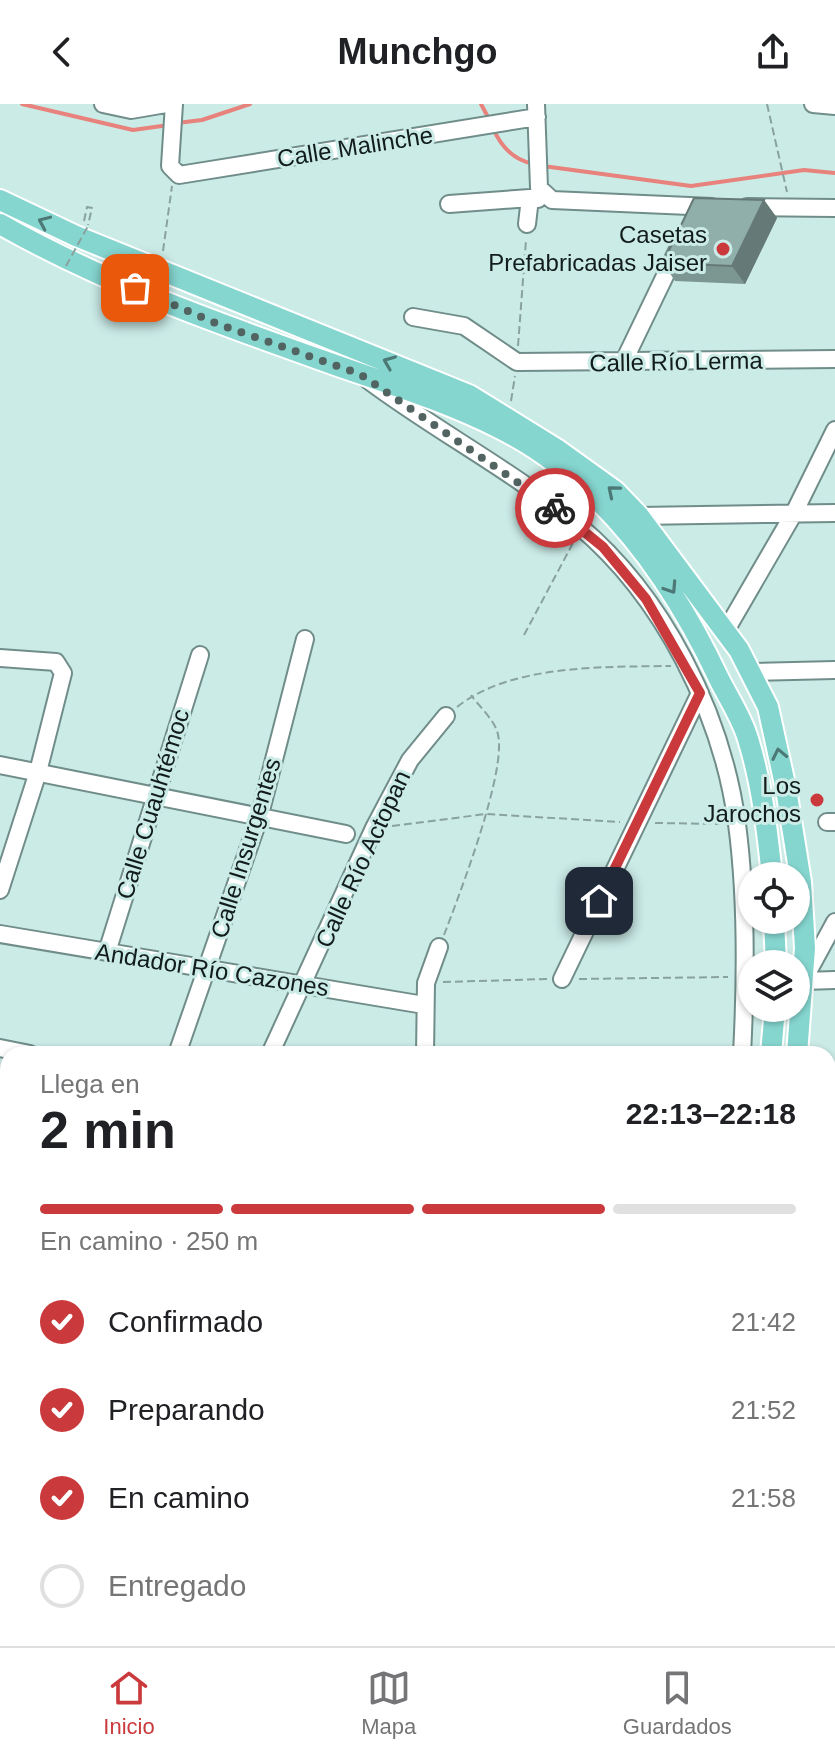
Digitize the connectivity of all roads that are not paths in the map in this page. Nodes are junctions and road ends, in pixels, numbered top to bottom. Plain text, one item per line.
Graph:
1 (103, 104) edge
2 (813, 104) edge
3 (171, 105) edge
4 (835, 106) edge
5 (536, 110) edge
6 (530, 198) junction
7 (0, 200) edge
8 (552, 200) junction
9 (449, 204) dead end
10 (835, 208) edge
11 (692, 221) junction
12 (527, 224) road end
13 (2, 228) edge
14 (88, 230) junction
15 (73, 265) junction
16 (413, 317) dead end
17 (835, 359) edge
18 (623, 363) junction
19 (360, 374) junction
20 (835, 430) edge
21 (794, 513) junction
22 (835, 513) edge
23 (639, 516) junction
24 (725, 632) junction
25 (305, 639) dead end
26 (200, 655) dead end
27 (0, 658) edge
28 (835, 670) edge
29 (751, 672) junction
30 (700, 693) junction
31 (446, 716) road end
32 (0, 765) edge
33 (38, 772) junction
34 (153, 797) junction
35 (259, 818) junction
36 (346, 834) dead end
37 (771, 862) edge
38 (3, 868) edge
39 (0, 890) edge
40 (835, 922) edge
41 (0, 934) edge
42 (439, 947) road end
43 (802, 950) edge
44 (107, 952) junction
45 (208, 968) junction
46 (810, 968) edge
47 (562, 979) road end
48 (835, 980) edge
49 (810, 981) edge
50 (304, 985) junction
51 (424, 1005) junction
52 (774, 1022) edge
53 (800, 1022) edge
54 (180, 1046) edge
55 (274, 1046) edge
56 (425, 1046) edge
57 (742, 1046) edge
58 (772, 1046) edge
59 (798, 1046) edge

1 - 3 street
2 - 4 street
3 - 5 street, Calle Malinche
5 - 8 street
6 - 8 street
6 - 9 street
6 - 12 street
14 -> 7 main road
8 - 11 street
10 - 11 street
11 - 18 street
13 - 15 main road
14 - 15 main road
23 -> 14 main road
15 - 19 main road
16 - 18 street, Calle Río Lerma
17 - 18 street, Calle Río Lerma
19 - 30 street
19 -> 37 main road
20 - 21 street
21 - 22 street
21 - 23 street
21 - 24 street
23 - 24 main road
24 - 29 main road
25 - 35 street, Calle Insurgentes
26 - 34 street, Calle Cuauhtémoc
27 - 33 street
28 - 29 street
43 -> 29 main road
30 - 47 street
30 - 57 street
31 - 50 street, Calle Río Actopan
32 - 33 street
33 - 34 street
33 - 38 street
34 - 35 street
34 - 44 street, Calle Cuauhtémoc
35 - 36 street
35 - 45 street, Calle Insurgentes
38 - 39 street
40 - 46 street
41 - 44 street, Andador Río Cazones
42 - 51 street
44 - 45 street, Andador Río Cazones
45 - 50 street, Andador Río Cazones
45 - 54 street, Calle Insurgentes
48 - 49 street
50 - 51 street, Andador Río Cazones
50 - 55 street, Calle Río Actopan
51 - 56 street
52 - 58 main road
53 - 59 main road

